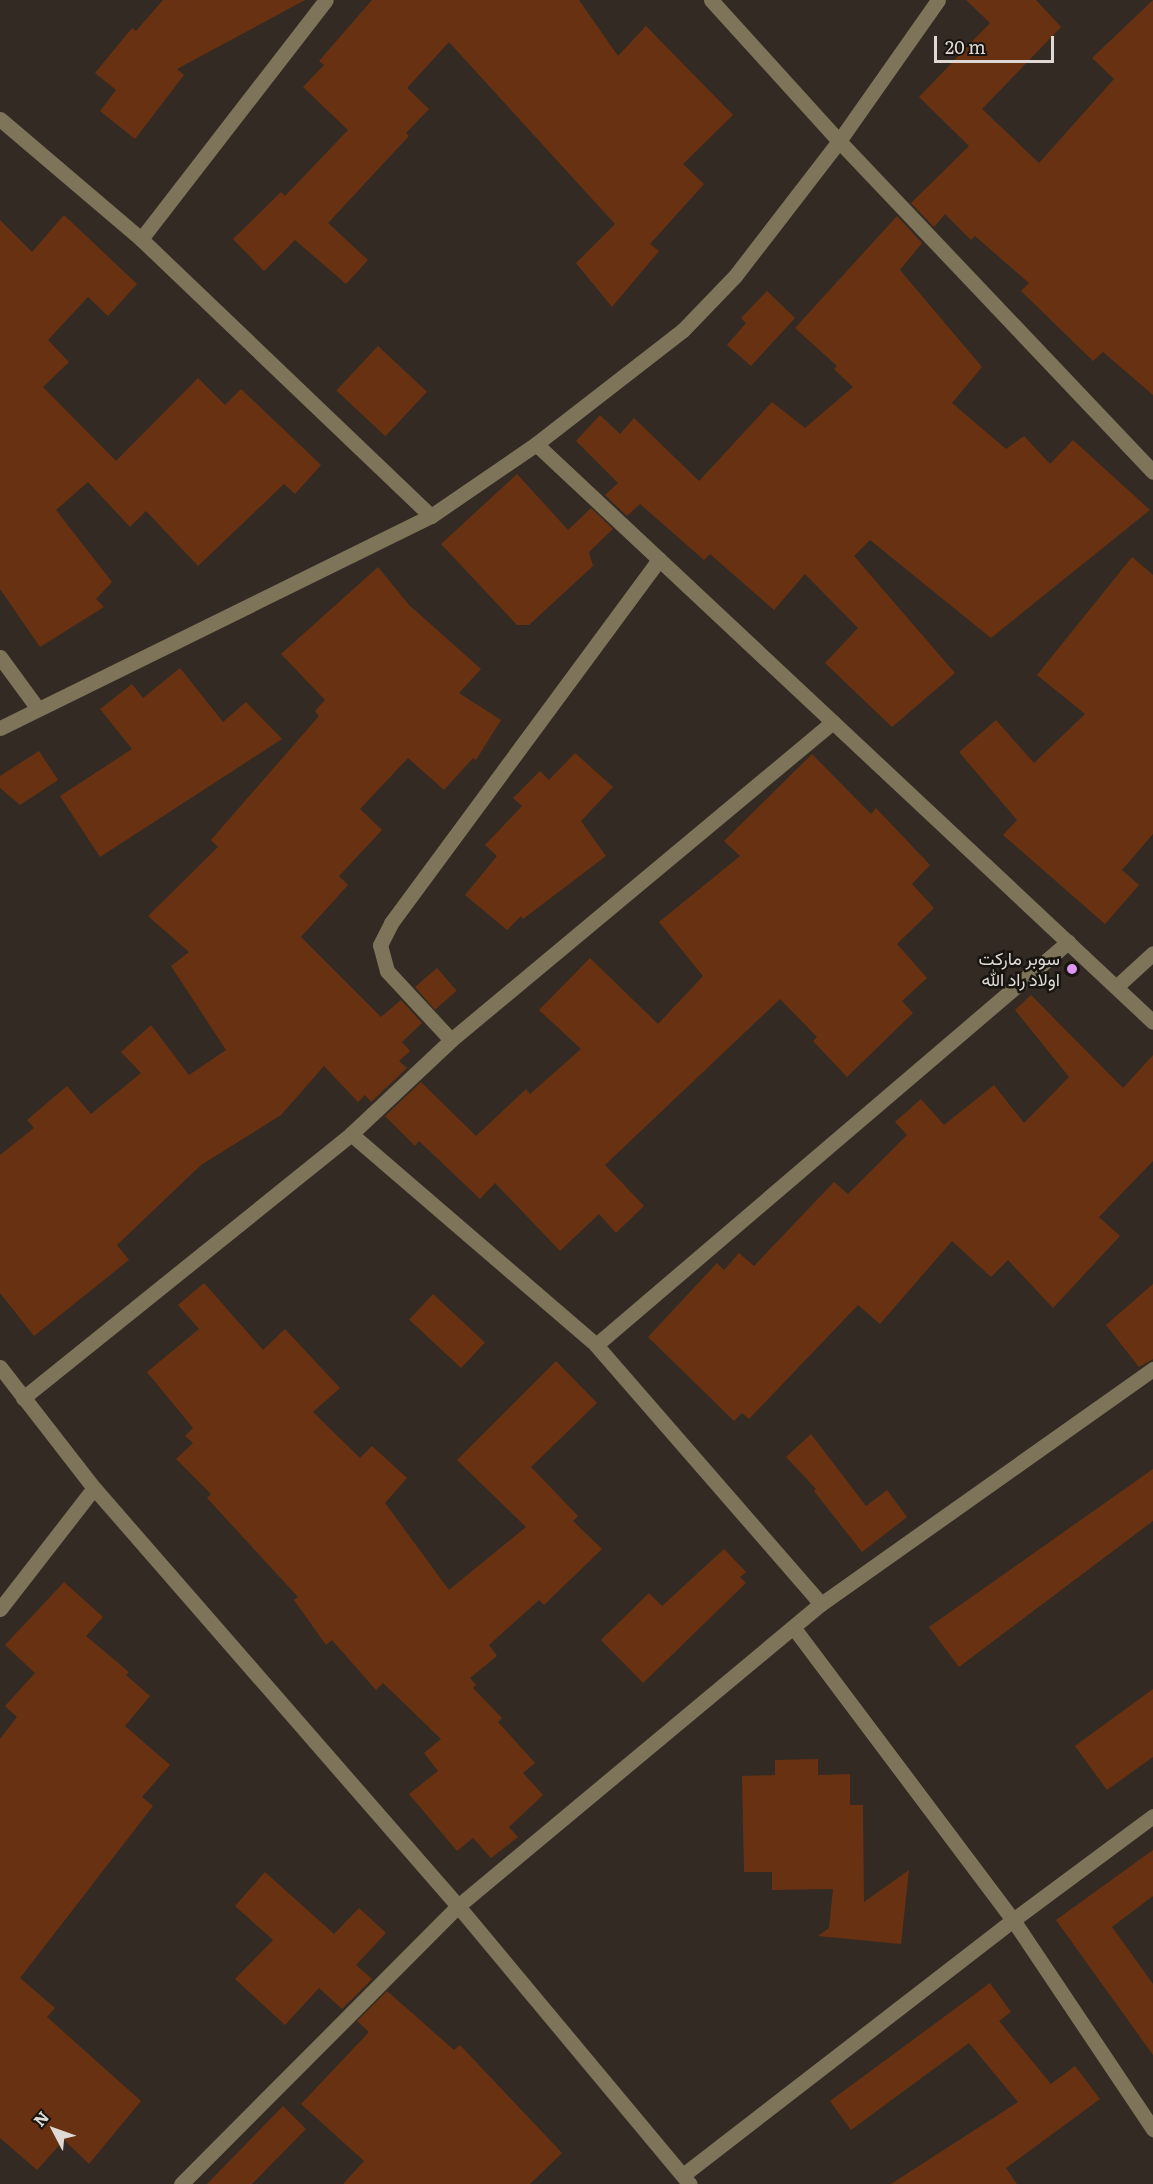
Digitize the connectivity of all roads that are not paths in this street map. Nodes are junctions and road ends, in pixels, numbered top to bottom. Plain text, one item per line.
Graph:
1 (326, 0) edge
2 (711, 0) edge
3 (938, 0) edge
4 (0, 119) edge
5 (839, 141) junction
6 (141, 239) junction
7 (536, 444) junction
8 (1153, 472) edge
9 (431, 516) junction
10 (659, 559) junction
11 (0, 657) edge
12 (38, 709) junction
13 (832, 722) junction
14 (0, 728) edge
15 (1068, 942) junction
16 (1153, 953) edge
17 (1116, 987) junction
18 (1153, 1022) edge
19 (451, 1040) junction
20 (351, 1134) junction
21 (596, 1345) junction
22 (0, 1367) edge
23 (1153, 1370) edge
24 (23, 1398) junction
25 (94, 1488) junction
26 (821, 1604) junction
27 (0, 1609) edge
28 (793, 1627) junction
29 (1153, 1816) edge
30 (458, 1906) junction
31 (1013, 1920) junction
32 (1153, 2129) edge
33 (687, 2180) edge
34 (181, 2184) edge

1 - 6 street
2 - 5 street
3 - 5 street
4 - 6 street
5 - 7 street
5 - 8 street
6 - 9 street
7 - 9 street
7 - 10 street
9 - 12 street
10 - 13 street
10 - 19 street
11 - 12 street
12 - 14 street
13 - 15 street
13 - 19 street
15 - 17 street
15 - 21 street
16 - 17 street
17 - 18 street
19 - 20 street
20 - 21 street
20 - 24 street
21 - 26 street
22 - 24 street
23 - 26 street
24 - 25 street
25 - 27 street
25 - 30 street
26 - 28 street
28 - 30 street
28 - 31 street
29 - 31 street
30 - 33 street
30 - 34 street
31 - 32 street
31 - 33 street

